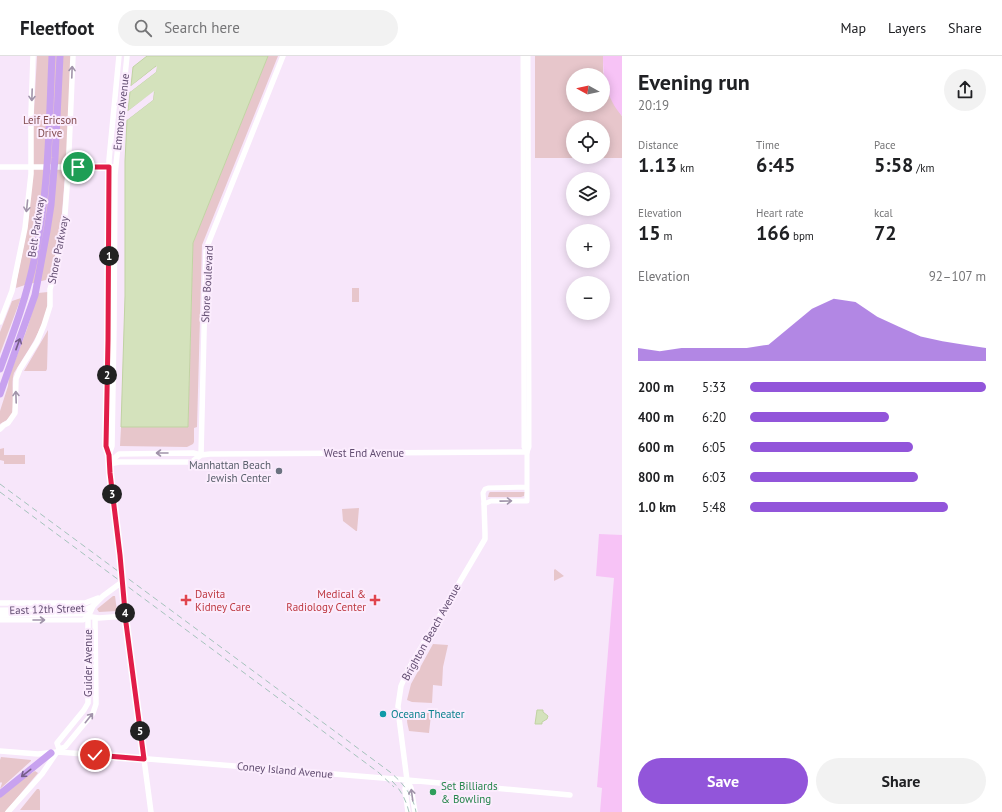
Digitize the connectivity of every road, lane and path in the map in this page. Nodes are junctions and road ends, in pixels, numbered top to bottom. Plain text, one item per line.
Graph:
1 (33, 56) edge
2 (52, 56) edge
3 (60, 56) edge
4 (73, 56) edge
5 (119, 56) edge
6 (127, 56) edge
7 (283, 56) edge
8 (523, 56) edge
9 (528, 56) edge
10 (0, 167) edge
11 (31, 167) junction
12 (68, 167) junction
13 (109, 167) junction
14 (116, 167) junction
15 (0, 322) edge
16 (0, 369) edge
17 (0, 394) edge
18 (0, 430) edge
19 (527, 452) junction
20 (109, 455) junction
21 (201, 455) junction
22 (109, 464) junction
23 (527, 487) junction
24 (484, 504) junction
25 (122, 582) junction
26 (103, 596) junction
27 (0, 603) edge
28 (93, 606) junction
29 (0, 610) edge
30 (0, 615) edge
31 (125, 616) junction
32 (88, 617) junction
33 (95, 618) junction
34 (0, 620) edge
35 (0, 751) edge
36 (56, 751) junction
37 (144, 759) junction
38 (407, 780) junction
39 (0, 794) edge
40 (570, 794) dead end
41 (8, 812) edge
42 (151, 812) edge
43 (408, 812) edge
44 (415, 812) edge

1 -> 11 main road
2 - 16 highway, Belt Parkway
17 -> 3 highway, Belt Parkway
12 -> 4 main road, Shore Parkway
5 - 13 main road, Emmons Avenue
6 - 14 main road, Emmons Avenue
7 - 21 main road, Shore Boulevard
8 - 19 street
9 - 19 street
10 - 11 main road
11 - 12 main road
11 -> 15 main road
12 - 13 main road
18 -> 12 main road, Shore Parkway
13 - 14 main road
13 - 20 main road, Emmons Avenue
14 - 20 main road, Emmons Avenue
19 - 21 main road, West End Avenue
19 - 23 street
20 - 22 main road, Emmons Avenue
21 - 22 main road
21 -> 22 main road
22 - 25 main road, Emmons Avenue
24 -> 23 street
23 - 24 street, Brighton Beach Avenue
24 - 38 main road, Brighton Beach Avenue
25 - 26 main road, Guider Avenue
25 - 31 main road, Emmons Avenue
26 - 27 main road, East 12th Street
26 - 28 main road, Guider Avenue
28 - 29 street, East 12th Street
28 - 32 main road, Guider Avenue
30 - 32 street, East 12th Street
31 - 33 main road, East 12th Street
31 - 37 main road, Emmons Avenue
32 - 33 main road, East 12th Street
34 -> 32 street, East 12th Street
32 - 36 main road, Guider Avenue
36 -> 33 main road, Guider Avenue
35 - 36 main road, Coney Island Avenue
36 - 37 main road, Coney Island Avenue
36 -> 39 highway
36 - 41 main road, Guider Avenue
37 - 38 main road, Coney Island Avenue
37 - 42 main road, Emmons Avenue
38 - 40 main road, Coney Island Avenue
38 - 43 main road, Brighton Beach Avenue
44 -> 38 main road, Brighton Beach Avenue

